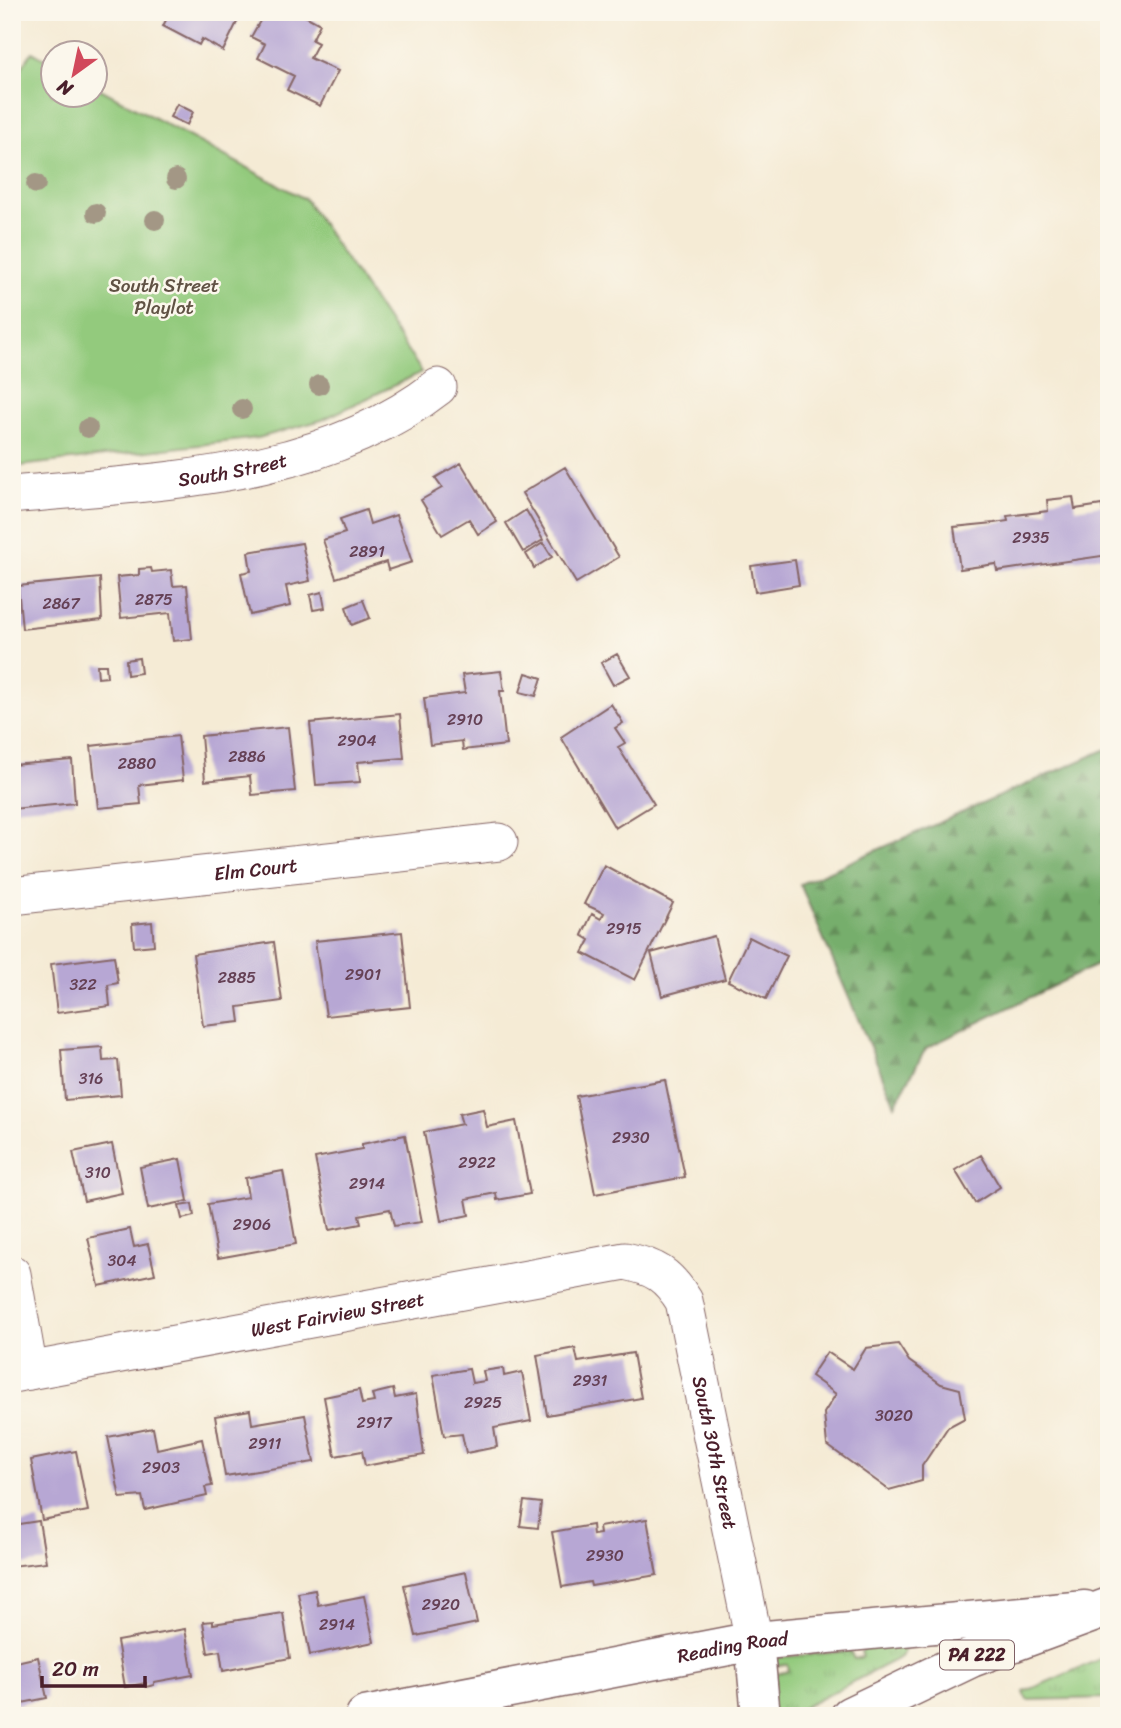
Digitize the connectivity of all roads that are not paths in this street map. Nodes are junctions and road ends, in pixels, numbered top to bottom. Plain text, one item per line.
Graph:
1 (438, 387) dead end
2 (12, 495) edge
3 (499, 842) dead end
4 (12, 896) edge
5 (660, 1271) joint
6 (12, 1274) edge
7 (21, 1372) edge
8 (1106, 1607) edge
9 (754, 1641) junction
10 (365, 1716) edge
11 (761, 1716) edge
12 (850, 1716) edge

1 - 2 street, South Street
3 - 4 street, Elm Court
5 - 7 street, West Fairview Street
5 - 9 street, South 30th Street
6 - 7 street
8 - 9 street, Reading Road
8 - 12 street, PA 222
9 - 10 street, Reading Road
9 - 11 street

